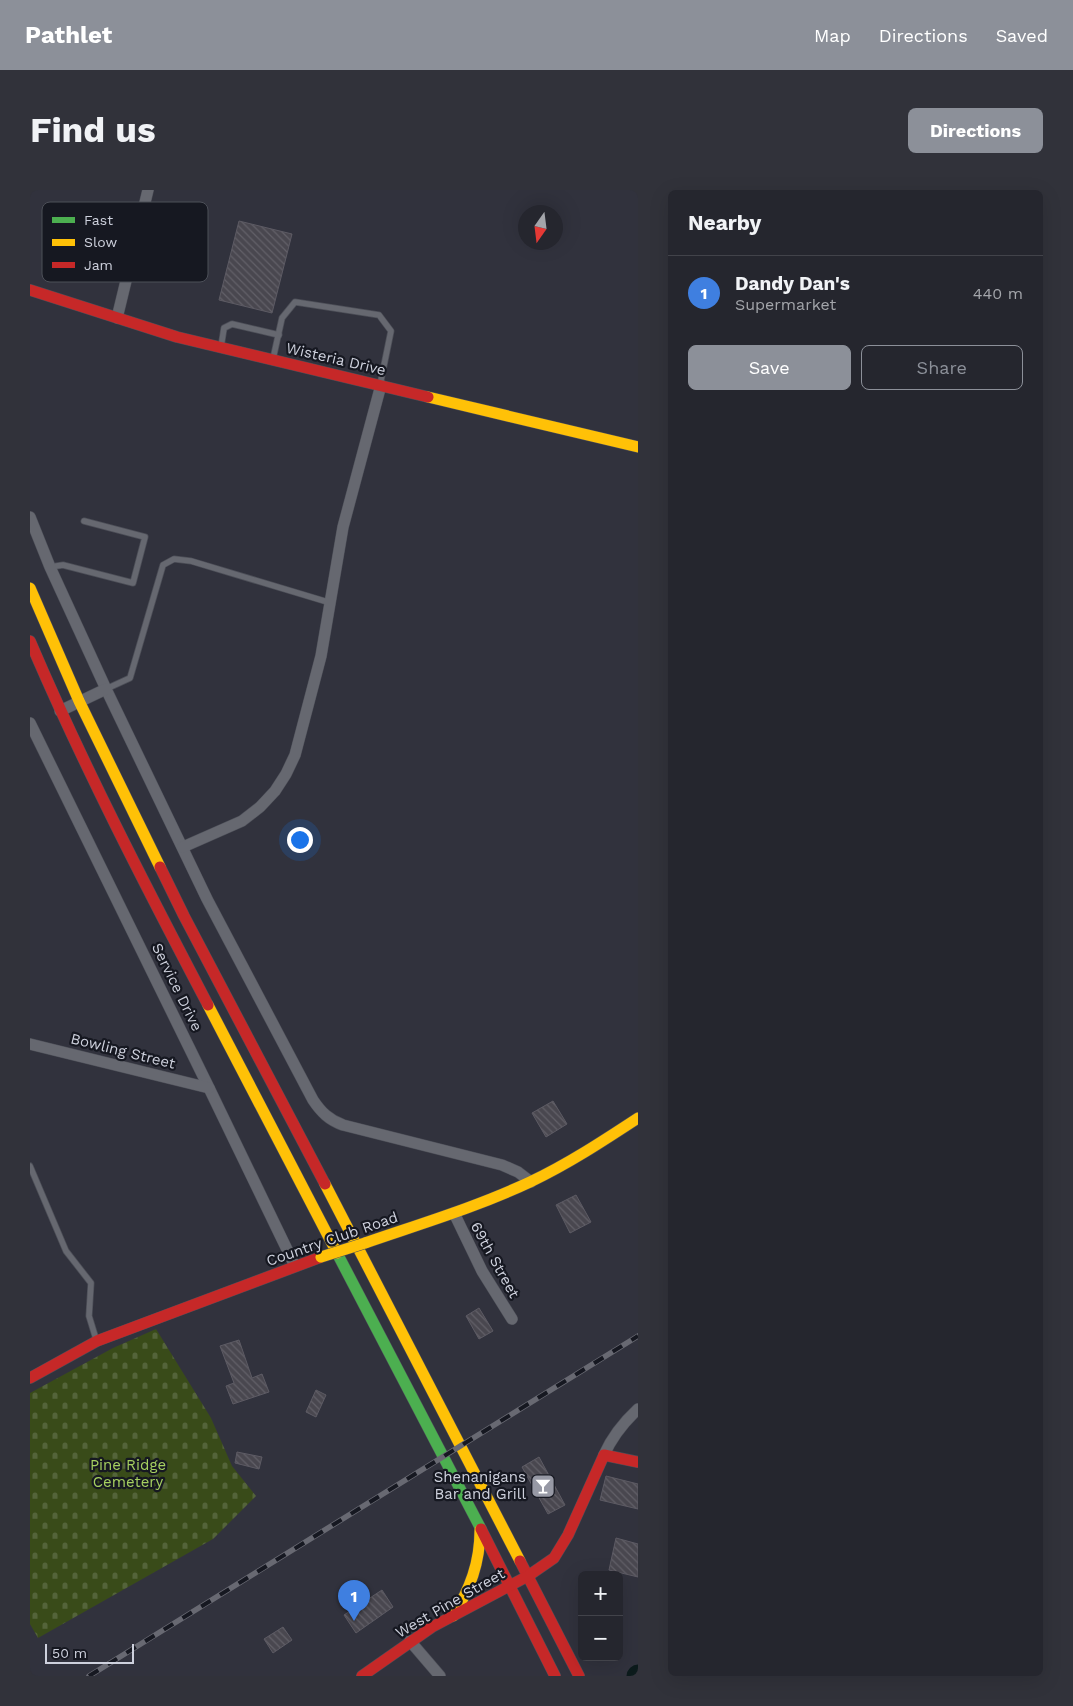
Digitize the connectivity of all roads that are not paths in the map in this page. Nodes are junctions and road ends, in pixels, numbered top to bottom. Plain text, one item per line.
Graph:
1 (125, 282) edge
2 (30, 290) edge
3 (116, 318) junction
4 (279, 335) junction
5 (220, 348) junction
6 (273, 360) junction
7 (380, 385) junction
8 (638, 446) edge
9 (30, 517) edge
10 (84, 521) dead end
11 (50, 567) junction
12 (30, 588) edge
13 (331, 603) junction
14 (30, 641) edge
15 (106, 689) junction
16 (79, 701) junction
17 (60, 710) junction
18 (30, 723) edge
19 (183, 847) junction
20 (30, 1044) edge
21 (209, 1088) junction
22 (638, 1118) edge
23 (30, 1166) edge
24 (531, 1182) junction
25 (454, 1214) junction
26 (295, 1266) junction
27 (512, 1319) dead end
28 (97, 1341) junction
29 (30, 1378) edge
30 (638, 1409) edge
31 (604, 1454) junction
32 (638, 1462) edge
33 (479, 1527) junction
34 (528, 1576) junction
35 (510, 1585) junction
36 (453, 1616) junction
37 (410, 1641) junction
38 (543, 1654) junction
39 (567, 1654) junction
40 (362, 1676) edge
41 (440, 1676) edge
42 (548, 1676) edge
43 (555, 1676) edge
44 (579, 1676) edge
45 (588, 1676) edge

1 - 3 street
2 - 3 main road, Wisteria Drive
3 - 5 main road, Wisteria Drive
4 - 5 lane
4 - 6 lane
4 - 7 lane
5 - 6 main road, Wisteria Drive
6 - 7 main road, Wisteria Drive
7 - 8 main road, Wisteria Drive
7 - 13 street
9 - 11 street
10 - 11 lane
11 - 15 street
12 - 16 main road
13 - 15 lane
13 - 19 street
14 - 17 main road
15 - 16 street
15 - 19 street
16 - 17 street
16 - 34 main road
17 - 33 main road
18 - 21 street, Service Drive
19 - 24 street
20 - 21 street, Bowling Street
21 - 26 street, Service Drive
22 - 24 main road, Country Club Road
23 - 28 lane
24 - 25 main road, Country Club Road
25 - 26 main road, Country Club Road, bridge
25 - 27 street, 69th Street
26 - 28 main road, Country Club Road
28 - 29 main road, Country Club Road
30 - 31 street
31 - 32 main road
31 - 34 main road, West Pine Street
33 - 35 main road
33 - 36 main road
34 - 35 main road, West Pine Street
34 - 39 main road
35 - 36 main road, West Pine Street
35 - 38 main road
36 - 37 main road, West Pine Street
37 - 40 main road, West Pine Street
37 - 41 street
38 - 42 main road
38 - 43 main road
39 - 44 main road
39 - 45 main road

